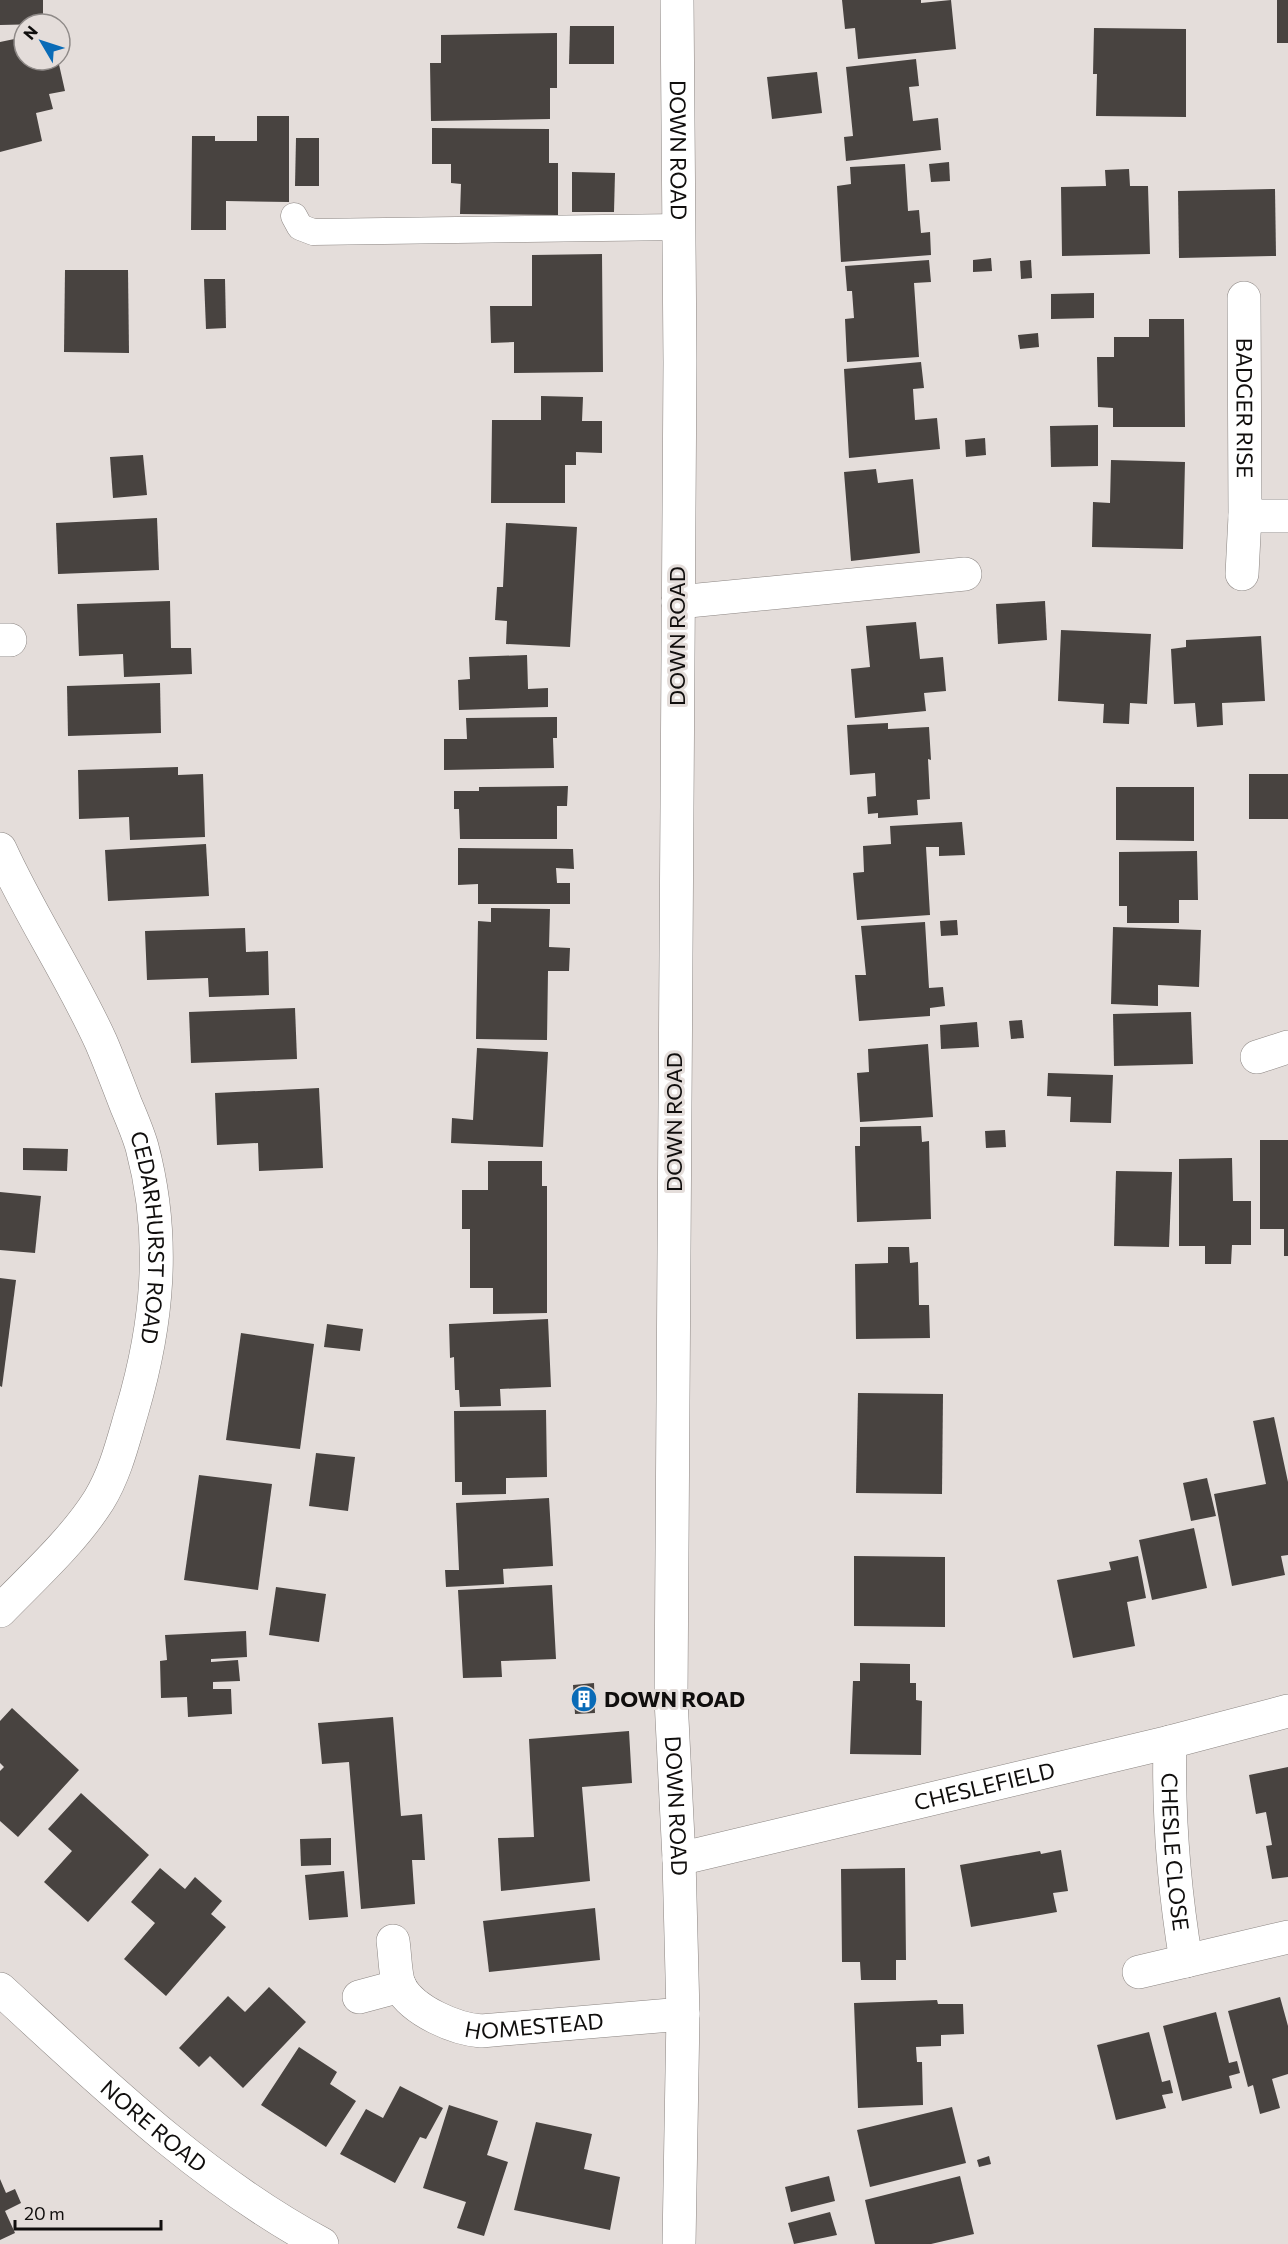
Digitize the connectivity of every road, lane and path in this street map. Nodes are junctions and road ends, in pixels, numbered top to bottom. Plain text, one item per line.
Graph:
1 (677, 0) edge
2 (294, 216) dead end
3 (679, 227) junction
4 (1244, 298) dead end
5 (1245, 516) junction
6 (1288, 516) edge
7 (966, 574) dead end
8 (1242, 574) dead end
9 (678, 602) junction
10 (0, 849) edge
11 (1288, 1047) edge
12 (1257, 1057) dead end
13 (0, 1611) edge
14 (1288, 1711) edge
15 (1170, 1742) junction
16 (679, 1858) junction
17 (1288, 1937) edge
18 (393, 1941) dead end
19 (1186, 1961) junction
20 (1138, 1972) dead end
21 (400, 1986) junction
22 (2, 1997) edge
23 (359, 1997) dead end
24 (683, 2014) junction
25 (322, 2244) edge
26 (679, 2244) edge

1 - 3 street, DOWN ROAD
2 - 3 lane
3 - 9 street, DOWN ROAD
4 - 5 street, BADGER RISE
5 - 6 street
5 - 8 street, BADGER RISE
7 - 9 street
9 - 16 street, DOWN ROAD
10 - 13 street, CEDARHURST ROAD
11 - 12 street
14 - 15 street, CHESLEFIELD
15 - 16 street, CHESLEFIELD
15 - 19 street, CHESLE CLOSE
16 - 24 street, DOWN ROAD
17 - 19 street, CHESLE CLOSE
18 - 21 street
19 - 20 street, CHESLE CLOSE
21 - 23 street
21 - 24 street, HOMESTEAD
22 - 25 street, NORE ROAD
24 - 26 street, DOWN ROAD

